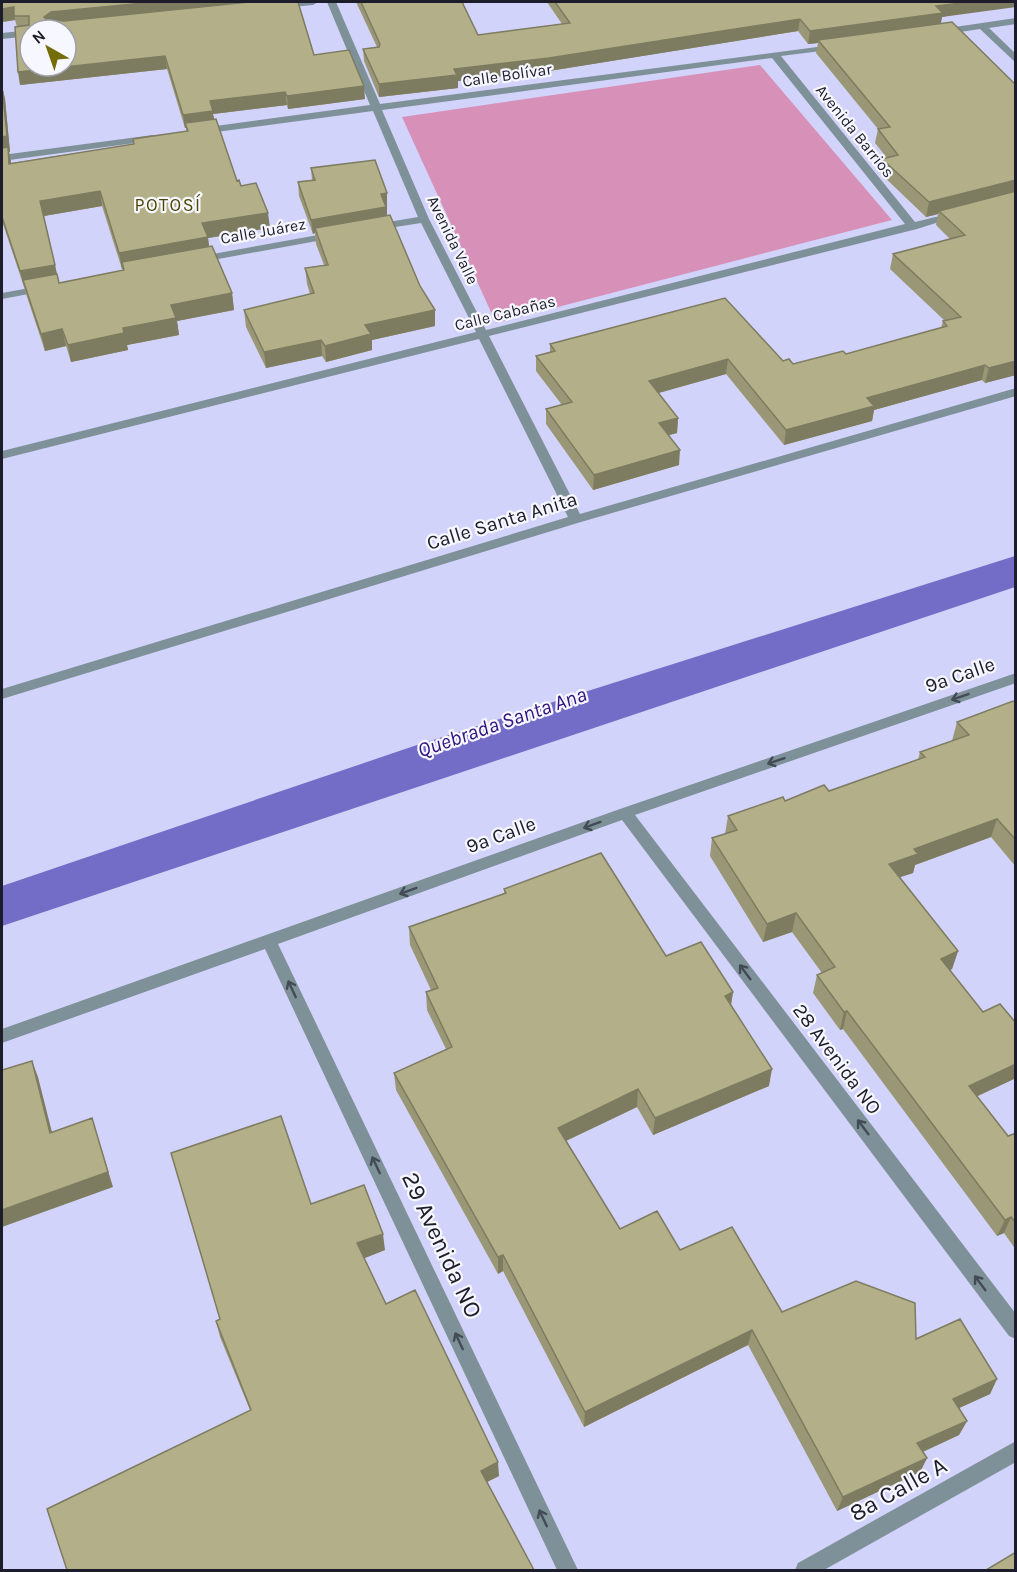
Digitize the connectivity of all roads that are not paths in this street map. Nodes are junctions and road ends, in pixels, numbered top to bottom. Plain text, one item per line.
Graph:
1 (313, 2) edge
2 (331, 2) edge
3 (267, 7) edge
4 (1016, 21) edge
5 (982, 26) junction
6 (18, 34) edge
7 (924, 34) edge
8 (2, 36) edge
9 (844, 45) edge
10 (774, 54) junction
11 (1016, 60) edge
12 (374, 107) junction
13 (186, 133) edge
14 (163, 136) edge
15 (2, 158) edge
16 (970, 212) edge
17 (424, 219) junction
18 (913, 227) junction
19 (365, 230) edge
20 (342, 234) edge
21 (189, 262) edge
22 (60, 285) edge
23 (2, 296) edge
24 (482, 336) junction
25 (1016, 393) edge
26 (2, 455) edge
27 (576, 519) junction
28 (1014, 680) edge
29 (2, 694) edge
30 (625, 813) junction
31 (269, 941) junction
32 (2, 1036) edge
33 (1016, 1330) edge
34 (1016, 1451) edge
35 (568, 1570) edge
36 (805, 1570) edge

1 - 3 street
2 - 12 street, Avenida Valle
4 - 5 street
5 - 7 street
5 - 11 street
6 - 8 street
9 - 10 street, Calle Bolívar
10 - 12 street, Calle Bolívar
10 - 18 street, Avenida Barrios
12 - 13 street, Calle Bolívar
12 - 17 street, Avenida Valle
14 - 15 street
16 - 18 street, Calle Cabañas
17 - 19 street
17 - 24 street, Avenida Valle
18 - 24 street, Calle Cabañas
20 - 21 street, Calle Juárez
22 - 23 street
24 - 26 street, Calle Cabañas
24 - 27 street, Avenida Valle
25 - 27 street, Calle Santa Anita
27 - 29 street, Calle Santa Anita
28 -> 30 street, 9a Calle
30 -> 31 street, 9a Calle
33 -> 30 street, 28 Avenida NO
31 - 32 street, 9a Calle
35 -> 31 street, 29 Avenida NO
34 - 36 street, 8a Calle A

